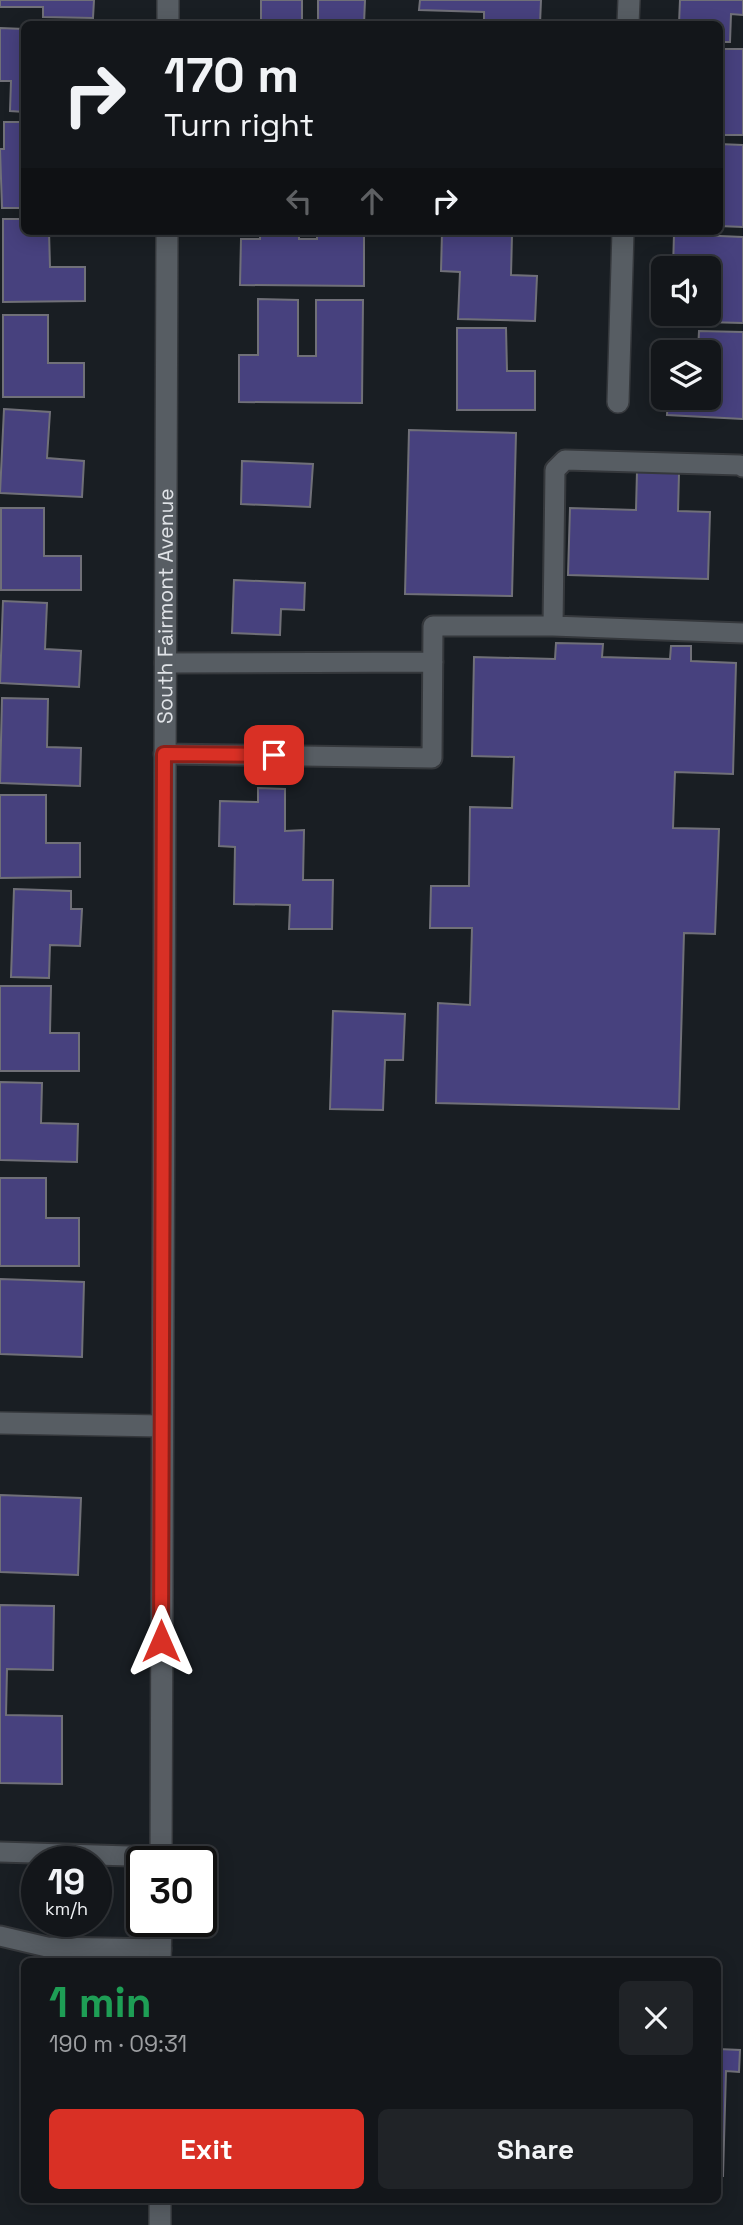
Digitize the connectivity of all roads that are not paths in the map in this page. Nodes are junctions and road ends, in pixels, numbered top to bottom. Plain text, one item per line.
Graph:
1 (168, 0) edge
2 (629, 0) edge
3 (168, 21) edge
4 (628, 21) edge
5 (167, 235) edge
6 (623, 235) edge
7 (618, 402) dead end
8 (743, 467) edge
9 (553, 626) junction
10 (743, 633) edge
11 (433, 662) junction
12 (164, 663) junction
13 (164, 754) junction
14 (0, 1423) edge
15 (161, 1426) junction
16 (161, 1846) edge
17 (0, 1852) edge
18 (126, 1857) edge
19 (0, 1936) edge
20 (161, 1937) edge
21 (160, 1955) edge
22 (160, 2203) edge
23 (160, 2225) edge

1 - 3 street
2 - 4 street
5 - 12 street, South Fairmont Avenue
6 - 7 street
8 - 9 lane
9 - 10 lane
9 - 11 lane
11 - 12 lane
11 - 13 lane
12 - 13 street, South Fairmont Avenue
13 - 15 street, South Fairmont Avenue
14 - 15 street
15 - 16 street, South Fairmont Avenue
17 - 18 lane
19 - 21 lane
20 - 21 street
22 - 23 street

